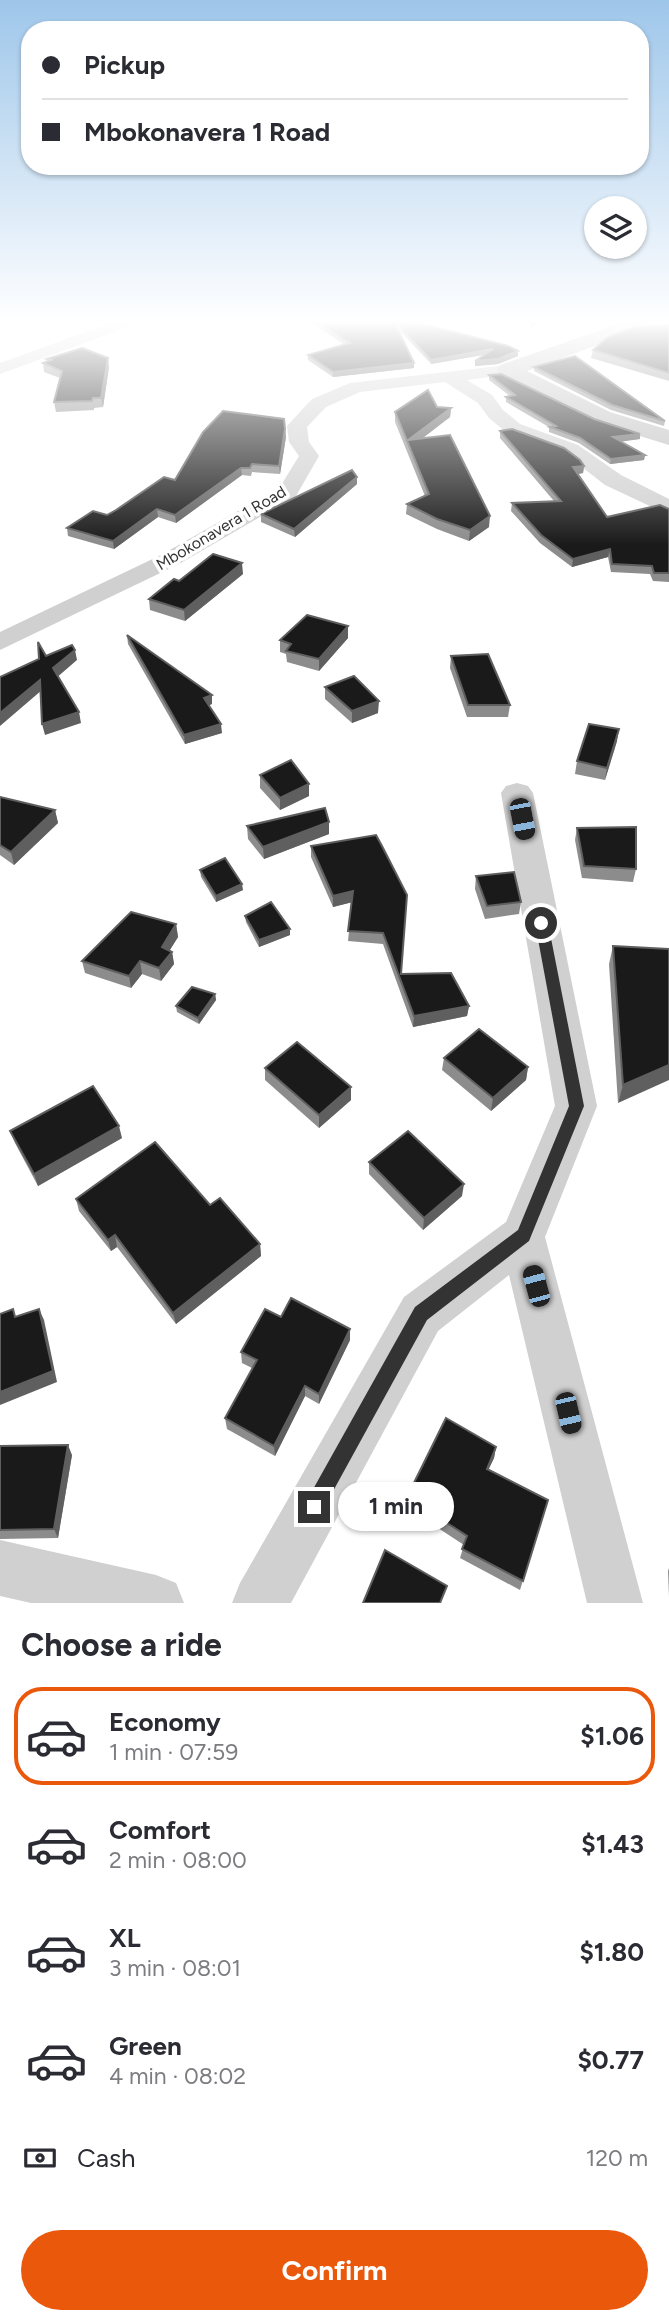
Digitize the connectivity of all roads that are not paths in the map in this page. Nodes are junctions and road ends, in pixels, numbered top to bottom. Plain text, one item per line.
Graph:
1 (336, 396) edge
2 (480, 396) edge
3 (560, 396) edge
4 (669, 438) edge
5 (669, 508) edge
6 (0, 642) edge
7 (517, 793) dead end
8 (522, 1237) junction
9 (0, 1568) edge
10 (156, 1603) edge
11 (260, 1603) edge
12 (614, 1603) edge

1 - 6 street, Mbokonavera 1 Road
2 - 5 street
3 - 4 street
7 - 8 street
8 - 11 street
8 - 12 street
9 - 10 street

